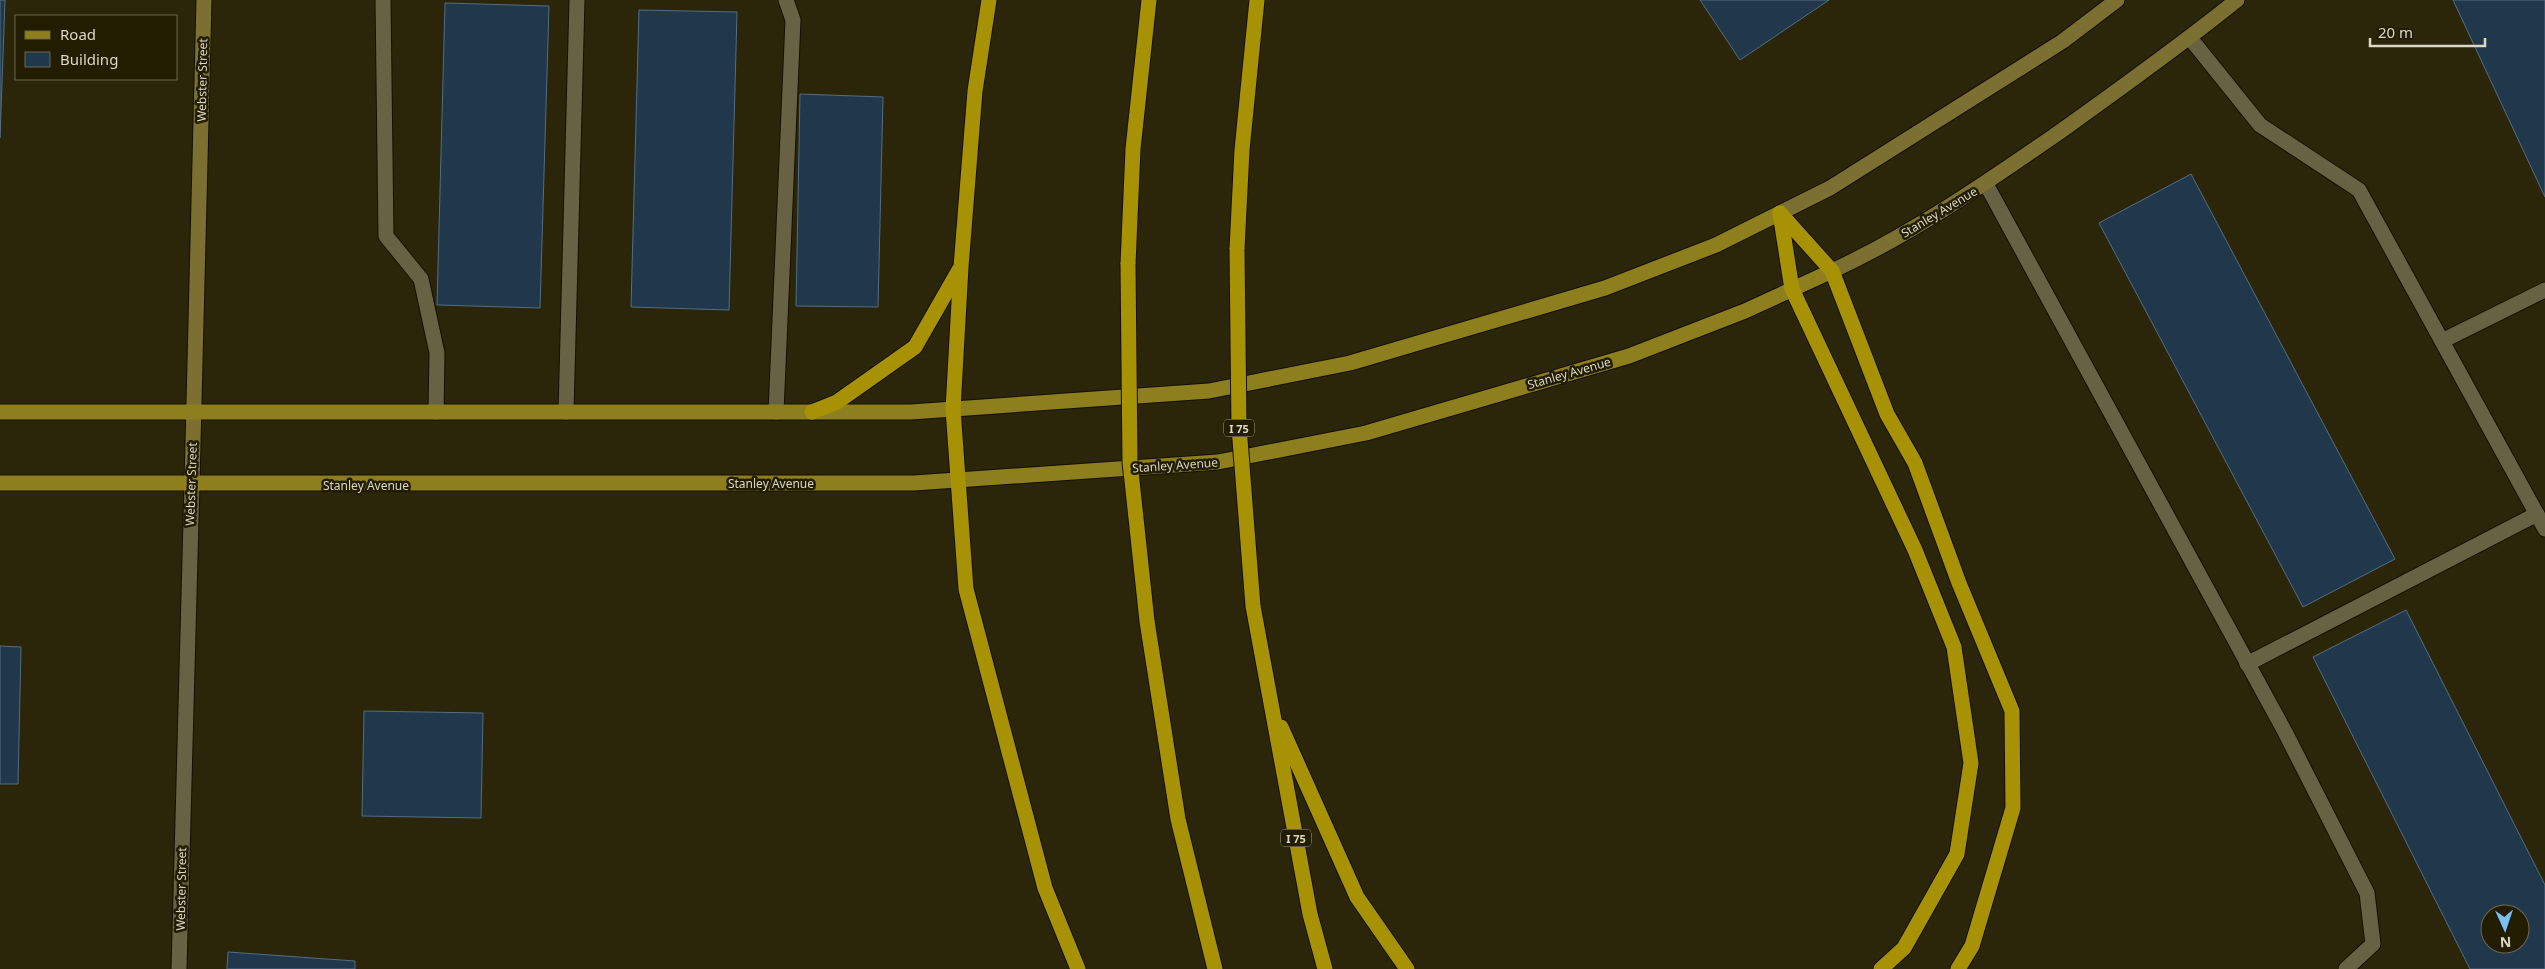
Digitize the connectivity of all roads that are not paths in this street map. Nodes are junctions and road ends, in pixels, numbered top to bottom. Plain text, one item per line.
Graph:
1 (204, 0) edge
2 (383, 0) edge
3 (577, 0) edge
4 (786, 0) edge
5 (989, 0) edge
6 (1149, 0) edge
7 (1256, 0) edge
8 (2117, 0) edge
9 (2237, 0) edge
10 (2190, 38) junction
11 (1986, 184) junction
12 (1780, 213) junction
13 (961, 267) junction
14 (1832, 271) junction
15 (1792, 289) junction
16 (2545, 290) edge
17 (2442, 341) junction
18 (953, 409) junction
19 (0, 412) edge
20 (193, 412) junction
21 (436, 412) junction
22 (566, 412) junction
23 (776, 412) junction
24 (812, 412) junction
25 (958, 480) junction
26 (0, 483) edge
27 (192, 484) junction
28 (2537, 514) junction
29 (2545, 529) edge
30 (2248, 664) junction
31 (1271, 706) junction
32 (179, 969) edge
33 (1078, 969) edge
34 (1215, 969) edge
35 (1325, 969) edge
36 (1407, 969) edge
37 (1881, 969) edge
38 (1958, 969) edge
39 (2346, 969) edge

1 - 20 main road, Webster Street
2 - 21 street
3 - 22 street
4 - 23 street
5 - 13 highway
6 - 34 highway, bridge
7 - 31 highway, I 75, bridge
8 - 12 main road
9 - 10 main road, Stanley Avenue
10 - 11 main road, Stanley Avenue
10 - 17 street
11 - 14 main road, Stanley Avenue
11 - 30 street
12 - 14 highway
12 - 15 highway
12 - 18 main road
13 - 18 highway
13 - 24 highway
14 - 15 main road, Stanley Avenue
14 - 38 highway
15 - 25 main road, Stanley Avenue
15 - 37 highway
16 - 17 street
17 - 28 street
18 - 24 main road
18 - 25 highway
19 - 20 main road
20 - 21 main road
20 - 27 main road, Webster Street
21 - 22 main road
22 - 23 main road
23 - 24 main road
25 - 27 main road, Stanley Avenue
25 - 33 highway
26 - 27 main road, Stanley Avenue
27 - 32 street, Webster Street
28 - 29 street
28 - 30 street
30 - 39 street
31 - 35 highway, I 75
31 - 36 highway

